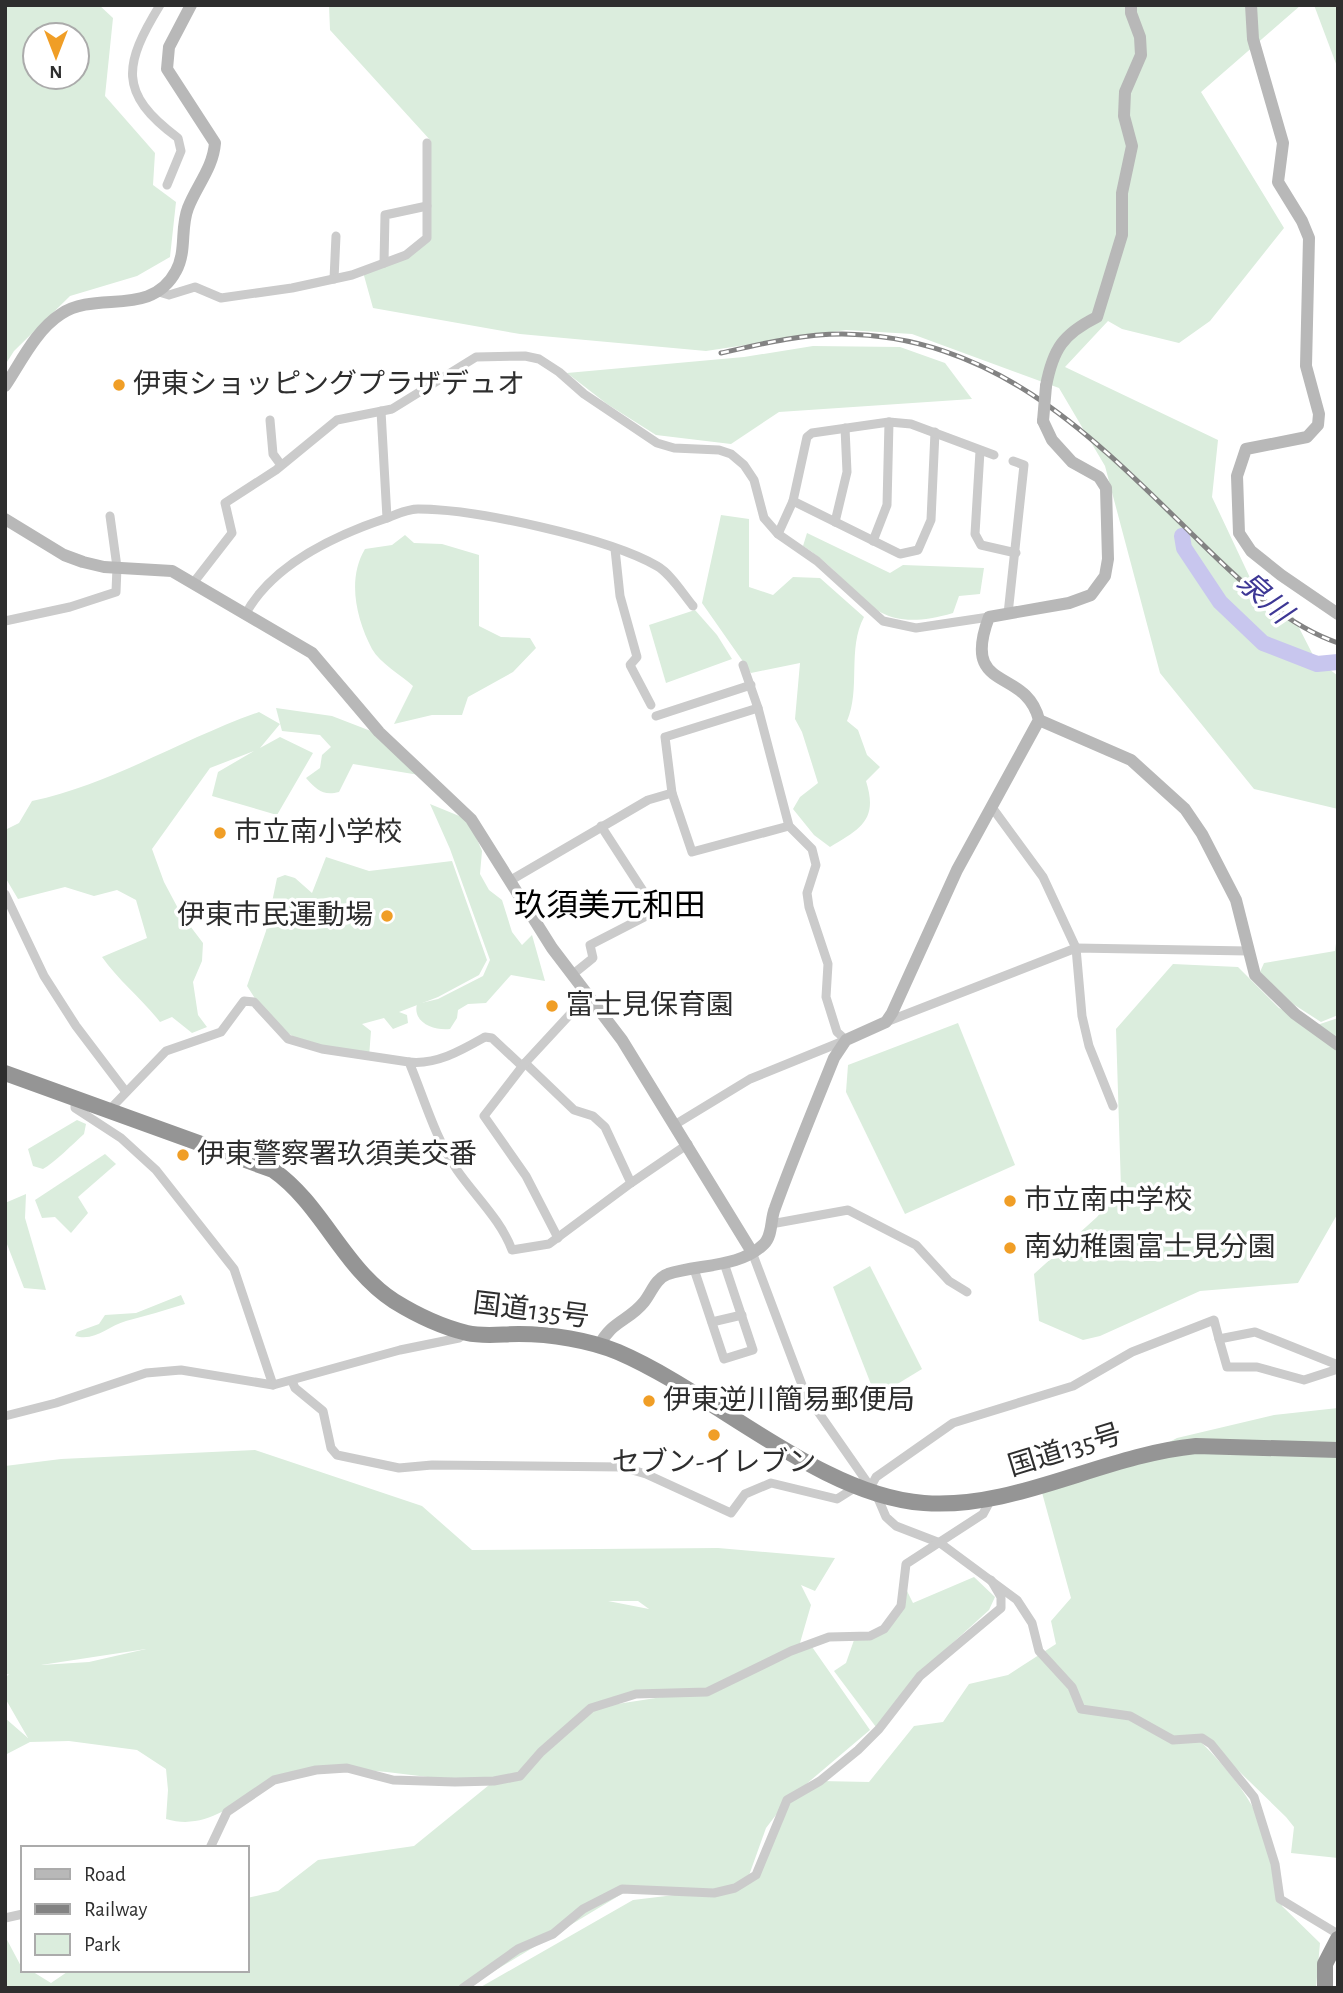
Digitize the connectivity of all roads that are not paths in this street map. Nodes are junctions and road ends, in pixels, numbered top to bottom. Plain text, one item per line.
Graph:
1 (160, 5) edge
2 (191, 5) edge
3 (1131, 5) edge
4 (1251, 5) edge
5 (426, 143) dead end
6 (167, 185) dead end
7 (427, 206) junction
8 (336, 236) dead end
9 (384, 263) junction
10 (334, 279) junction
11 (159, 292) junction
12 (5, 386) edge
13 (381, 411) junction
14 (270, 420) dead end
15 (889, 422) junction
16 (845, 428) junction
17 (935, 432) junction
18 (980, 451) junction
19 (994, 455) dead end
20 (1013, 461) dead end
21 (281, 465) junction
22 (793, 502) junction
23 (110, 516) dead end
24 (387, 518) junction
25 (5, 519) edge
26 (835, 522) junction
27 (778, 534) junction
28 (873, 541) junction
29 (615, 549) junction
30 (1016, 553) junction
31 (117, 568) junction
32 (194, 582) junction
33 (693, 606) dead end
34 (1008, 614) junction
35 (1338, 614) edge
36 (245, 615) junction
37 (989, 617) junction
38 (5, 621) edge
39 (743, 665) dead end
40 (751, 685) junction
41 (651, 705) dead end
42 (758, 708) junction
43 (656, 716) dead end
44 (1038, 720) junction
45 (672, 793) junction
46 (991, 806) junction
47 (601, 826) junction
48 (789, 826) junction
49 (511, 880) junction
50 (5, 894) edge
51 (1076, 948) junction
52 (1248, 951) junction
53 (572, 975) junction
54 (587, 996) junction
55 (887, 1021) junction
56 (846, 1040) junction
57 (1338, 1045) edge
58 (410, 1062) junction
59 (524, 1065) junction
60 (5, 1073) edge
61 (126, 1092) junction
62 (75, 1098) junction
63 (1113, 1105) dead end
64 (113, 1111) junction
65 (676, 1124) junction
66 (688, 1144) junction
67 (631, 1183) junction
68 (771, 1224) junction
69 (558, 1238) junction
70 (752, 1252) junction
71 (724, 1263) junction
72 (694, 1269) junction
73 (967, 1292) dead end
74 (742, 1315) junction
75 (712, 1322) junction
76 (467, 1333) junction
77 (1219, 1339) junction
78 (598, 1346) junction
79 (1338, 1367) edge
80 (292, 1381) junction
81 (273, 1385) junction
82 (5, 1416) edge
83 (1338, 1450) edge
84 (867, 1492) junction
85 (990, 1501) junction
86 (940, 1543) junction
87 (991, 1580) junction
88 (211, 1846) edge
89 (1338, 1937) edge
90 (463, 1988) edge
91 (1325, 1988) edge

1 - 6 street
2 - 11 street
3 - 34 street, bridge
4 - 35 street
5 - 7 street
7 - 9 street
7 - 9 street
8 - 10 street
9 - 10 street
10 - 11 street
11 - 12 street
13 - 21 street
13 - 24 street
13 - 27 street
14 - 21 street
15 - 16 street
15 - 17 street
15 - 28 street
16 - 22 street
16 - 26 street
17 - 18 street
17 - 28 street
18 - 19 street
18 - 30 street
20 - 30 street
21 - 32 street
22 - 26 street
22 - 27 street
23 - 31 street
24 - 29 street
24 - 36 street
25 - 31 street
26 - 28 street
27 - 37 street
29 - 33 street
29 - 41 street
30 - 34 street
31 - 32 street
31 - 38 street
32 - 36 street
34 - 37 street
36 - 49 street
37 - 44 street
39 - 40 street
40 - 42 street
40 - 43 street
42 - 45 street
42 - 48 street
44 - 46 street
44 - 52 street
45 - 47 street
45 - 48 street
46 - 51 street
46 - 55 street
47 - 49 street
47 - 53 street
48 - 56 street
49 - 53 street
50 - 61 street
51 - 52 street
51 - 55 street
51 - 63 street
52 - 57 street
53 - 54 street
54 - 59 street
54 - 65 street
55 - 56 street
56 - 65 street
56 - 68 street
58 - 59 street
58 - 61 street
58 - 69 street
59 - 67 street
59 - 69 street
60 - 62 highway, 国道135号
61 - 64 street
62 - 64 highway, 国道135号
62 - 81 street
64 - 76 highway, 国道135号
65 - 66 street
66 - 67 street
66 - 70 street
67 - 69 street
68 - 70 street
68 - 73 street
70 - 71 street
70 - 84 street
71 - 72 street
71 - 74 street
72 - 75 street
72 - 78 street
74 - 75 street
74 - 75 street
76 - 78 highway, 国道135号
76 - 80 street
77 - 79 street
77 - 79 street
77 - 84 street
78 - 84 highway, 国道135号
80 - 81 street
80 - 84 street
81 - 82 street
83 - 85 highway, 国道135号
84 - 85 highway, 国道135号
84 - 86 street
85 - 86 street
86 - 87 street
86 - 88 street
87 - 89 street
87 - 90 street
89 - 91 highway

